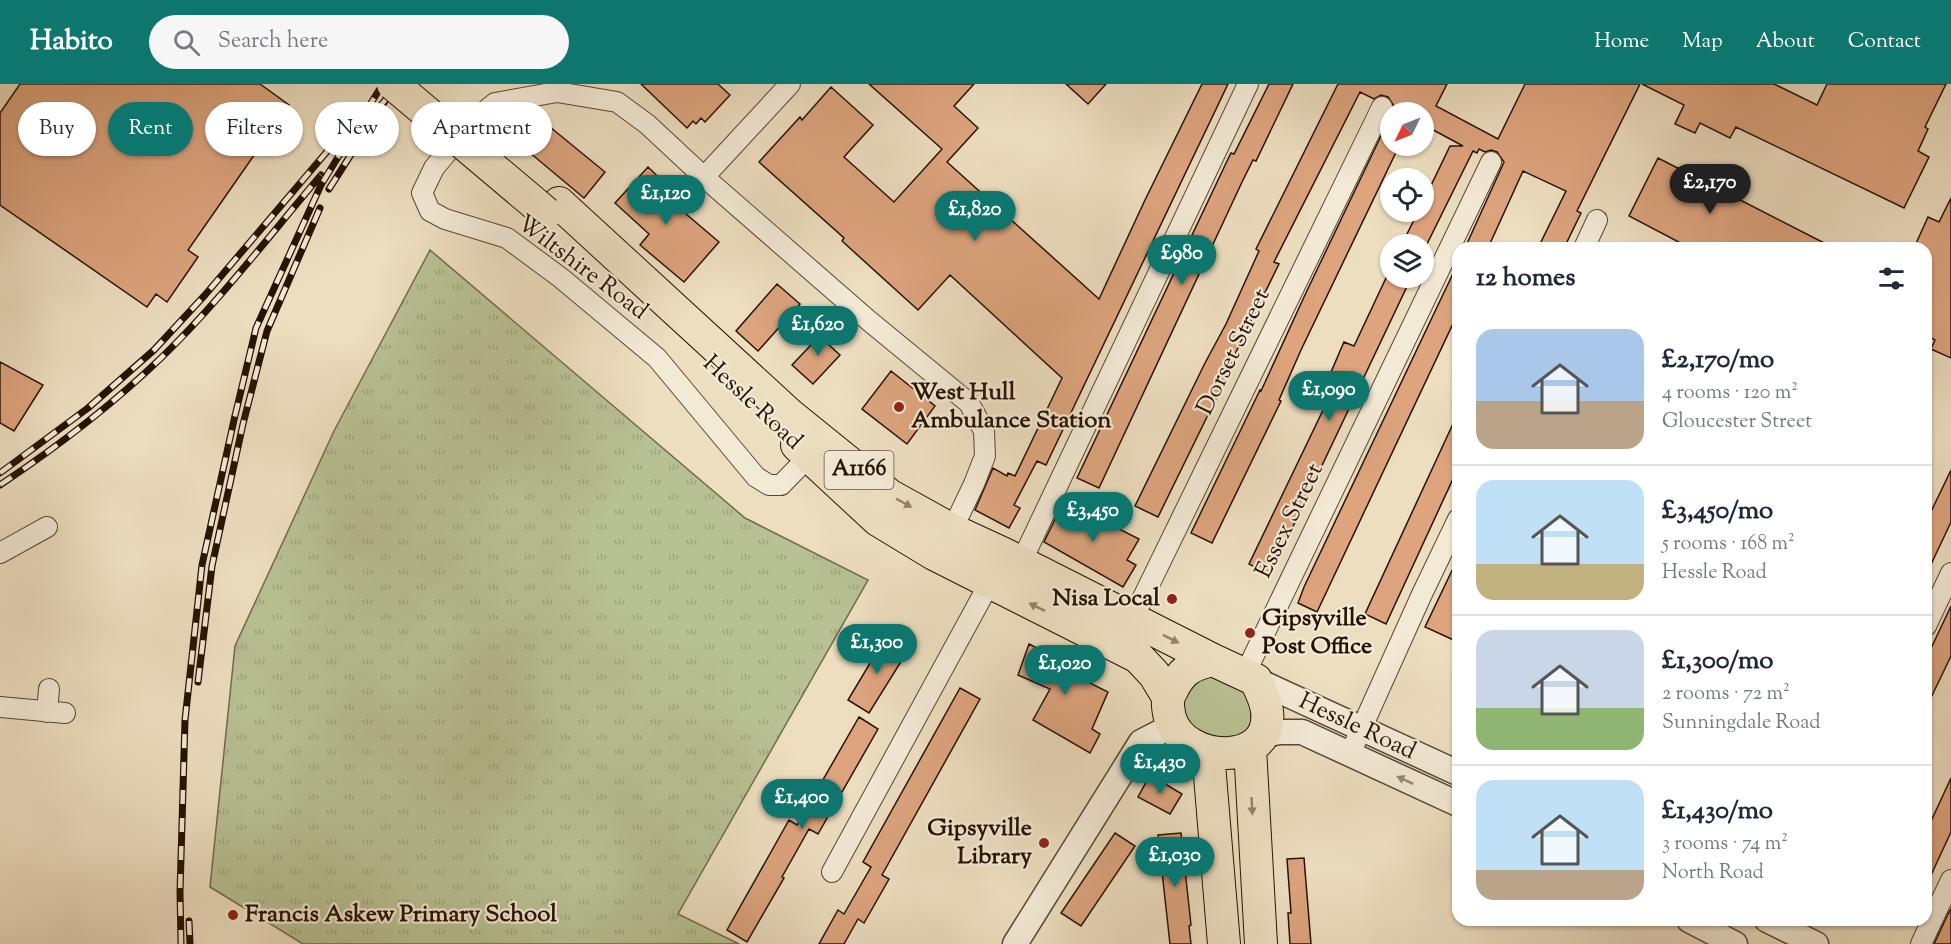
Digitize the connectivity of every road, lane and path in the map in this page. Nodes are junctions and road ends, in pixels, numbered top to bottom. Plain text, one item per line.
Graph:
1 (393, 84) edge
2 (416, 84) edge
3 (790, 84) edge
4 (1248, 84) edge
5 (1380, 111) edge
6 (1491, 162) dead end
7 (704, 177) junction
8 (553, 208) junction
9 (1597, 220) dead end
10 (1454, 242) edge
11 (1590, 242) edge
12 (1452, 245) edge
13 (816, 448) junction
14 (47, 527) dead end
15 (952, 530) junction
16 (1452, 532) edge
17 (0, 553) edge
18 (1013, 558) junction
19 (1951, 573) edge
20 (999, 588) junction
21 (1932, 613) edge
22 (1132, 620) junction
23 (1213, 660) junction
24 (1250, 677) junction
25 (49, 689) dead end
26 (0, 707) edge
27 (1170, 712) junction
28 (1362, 729) junction
29 (1256, 742) junction
30 (1208, 752) junction
31 (1350, 754) junction
32 (1452, 770) edge
33 (1452, 801) edge
34 (832, 872) dead end
35 (1951, 880) edge
36 (1932, 921) edge
37 (1700, 926) edge
38 (1786, 926) edge
39 (1929, 926) edge
40 (1015, 944) edge
41 (1224, 944) edge
42 (1261, 944) edge
43 (1735, 944) edge
44 (1816, 944) edge
45 (1921, 944) edge

1 - 8 main road, Hessle Road / A1166, bridge
2 - 8 main road, Hessle Road / A1166
3 - 7 street
4 - 18 street
5 - 22 street, Dorset Street
6 - 10 street, Essex Street
7 - 13 street, Wiltshire Road
7 - 15 street, Wiltshire Road
8 - 13 main road, Hessle Road / A1166
9 - 11 street
12 - 24 street, Essex Street
13 -> 15 main road, Hessle Road / A1166
13 - 20 main road, Hessle Road / A1166
14 - 17 street
15 - 18 main road, Hessle Road / A1166
16 - 28 street
18 - 20 street
18 - 22 main road, Hessle Road / A1166
19 - 21 street
27 -> 20 main road, Hessle Road / A1166
20 - 34 street
22 -> 23 main road, Hessle Road / A1166
23 - 24 main road
23 - 27 main road
24 - 28 street, Hessle Road
24 - 29 main road
25 - 26 street
27 - 30 main road
27 - 40 street
28 - 31 street
28 - 32 street, Hessle Road
29 - 30 main road
29 - 31 street, Hessle Road
29 -> 42 main road
30 - 41 main road
33 -> 31 street, Hessle Road
35 - 36 street
37 - 43 street
38 - 44 street
39 - 45 street

